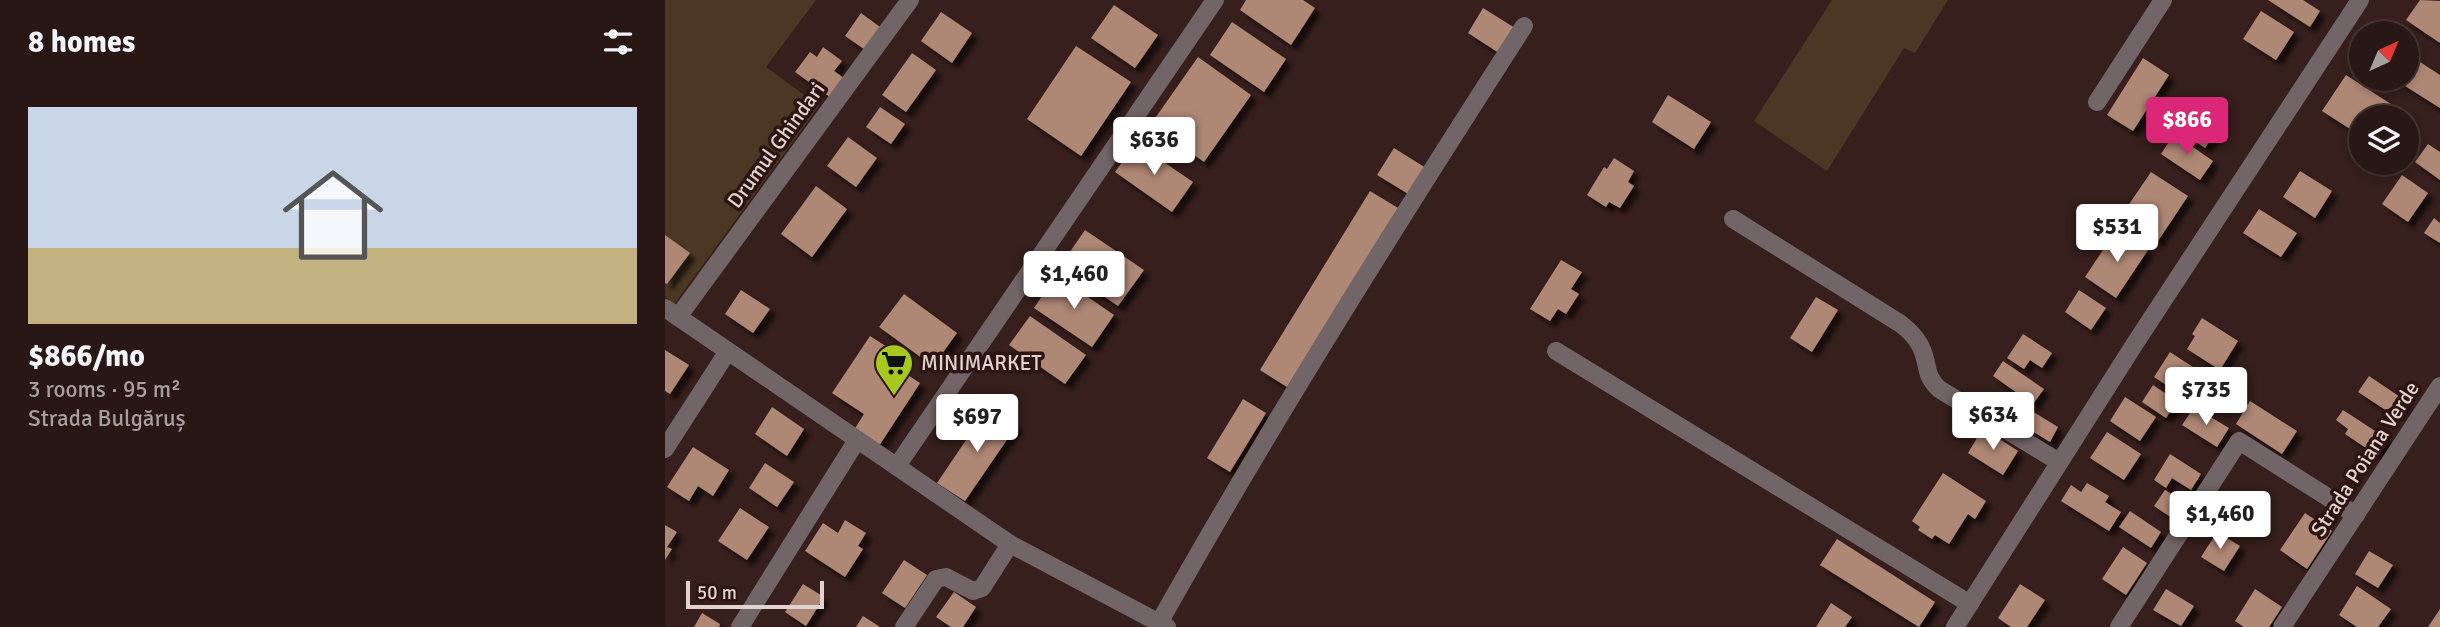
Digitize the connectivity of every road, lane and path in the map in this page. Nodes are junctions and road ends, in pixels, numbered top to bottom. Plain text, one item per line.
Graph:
1 (910, 0) edge
2 (1215, 0) edge
3 (2163, 0) edge
4 (2360, 0) edge
5 (1524, 26) dead end
6 (2097, 102) dead end
7 (1733, 219) dead end
8 (671, 313) edge
9 (728, 351) junction
10 (1556, 351) dead end
11 (2440, 386) edge
12 (857, 440) junction
13 (665, 449) edge
14 (2059, 462) junction
15 (897, 466) junction
16 (2354, 519) junction
17 (1010, 544) junction
18 (1970, 604) junction
19 (1163, 625) edge
20 (740, 627) edge
21 (904, 627) edge
22 (1955, 627) edge
23 (2119, 627) edge
24 (2282, 627) edge

1 - 8 street, Drumul Ghindari
2 - 15 street
3 - 6 street
4 - 14 street
5 - 19 street
7 - 14 street
8 - 9 street, Drumul Ghindari
9 - 12 street, Drumul Ghindari
9 - 13 street
10 - 18 street
11 - 16 street, Strada Poiana Verde
12 - 15 street, Drumul Ghindari
12 - 20 street
14 - 18 street
15 - 17 street, Drumul Ghindari
16 - 23 street
16 - 24 street, Strada Poiana Verde
17 - 19 street, Drumul Ghindari
17 - 21 street
18 - 22 street

